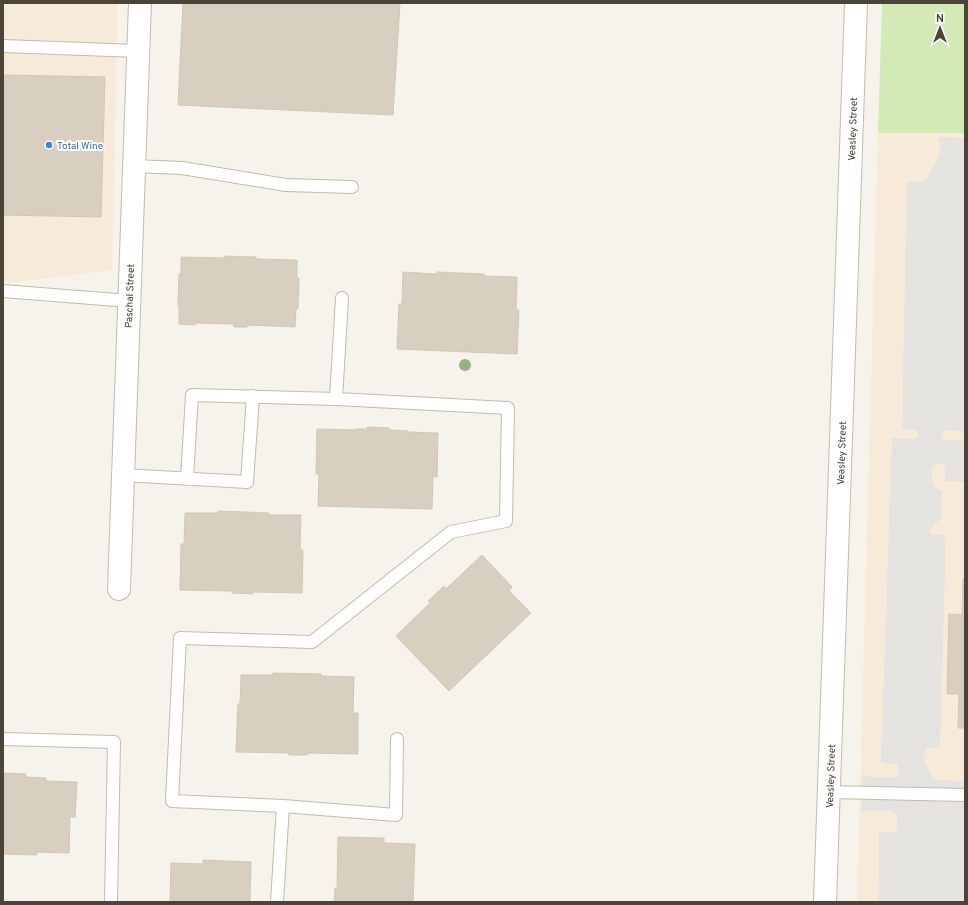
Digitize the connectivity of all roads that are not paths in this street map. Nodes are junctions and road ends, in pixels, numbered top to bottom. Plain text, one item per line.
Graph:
1 (140, 3) edge
2 (856, 3) edge
3 (3, 46) edge
4 (138, 51) junction
5 (134, 166) junction
6 (352, 187) dead end
7 (3, 291) edge
8 (342, 298) dead end
9 (129, 300) junction
10 (253, 396) junction
11 (336, 399) junction
12 (123, 475) junction
13 (187, 479) junction
14 (119, 589) dead end
15 (3, 739) edge
16 (397, 739) dead end
17 (829, 792) junction
18 (965, 795) edge
19 (283, 806) junction
20 (111, 902) edge
21 (277, 902) edge
22 (825, 902) edge

1 - 4 street, Paschal Street
2 - 17 street, Veasley Street
3 - 4 lane
4 - 5 street, Paschal Street
5 - 6 lane
5 - 9 street, Paschal Street
7 - 9 lane
8 - 11 lane
9 - 12 street, Paschal Street
10 - 11 lane
10 - 13 lane
10 - 13 lane
11 - 19 lane
12 - 13 lane
12 - 14 street, Paschal Street
15 - 20 lane
16 - 19 lane
17 - 18 lane
17 - 22 street, Veasley Street
19 - 21 lane

